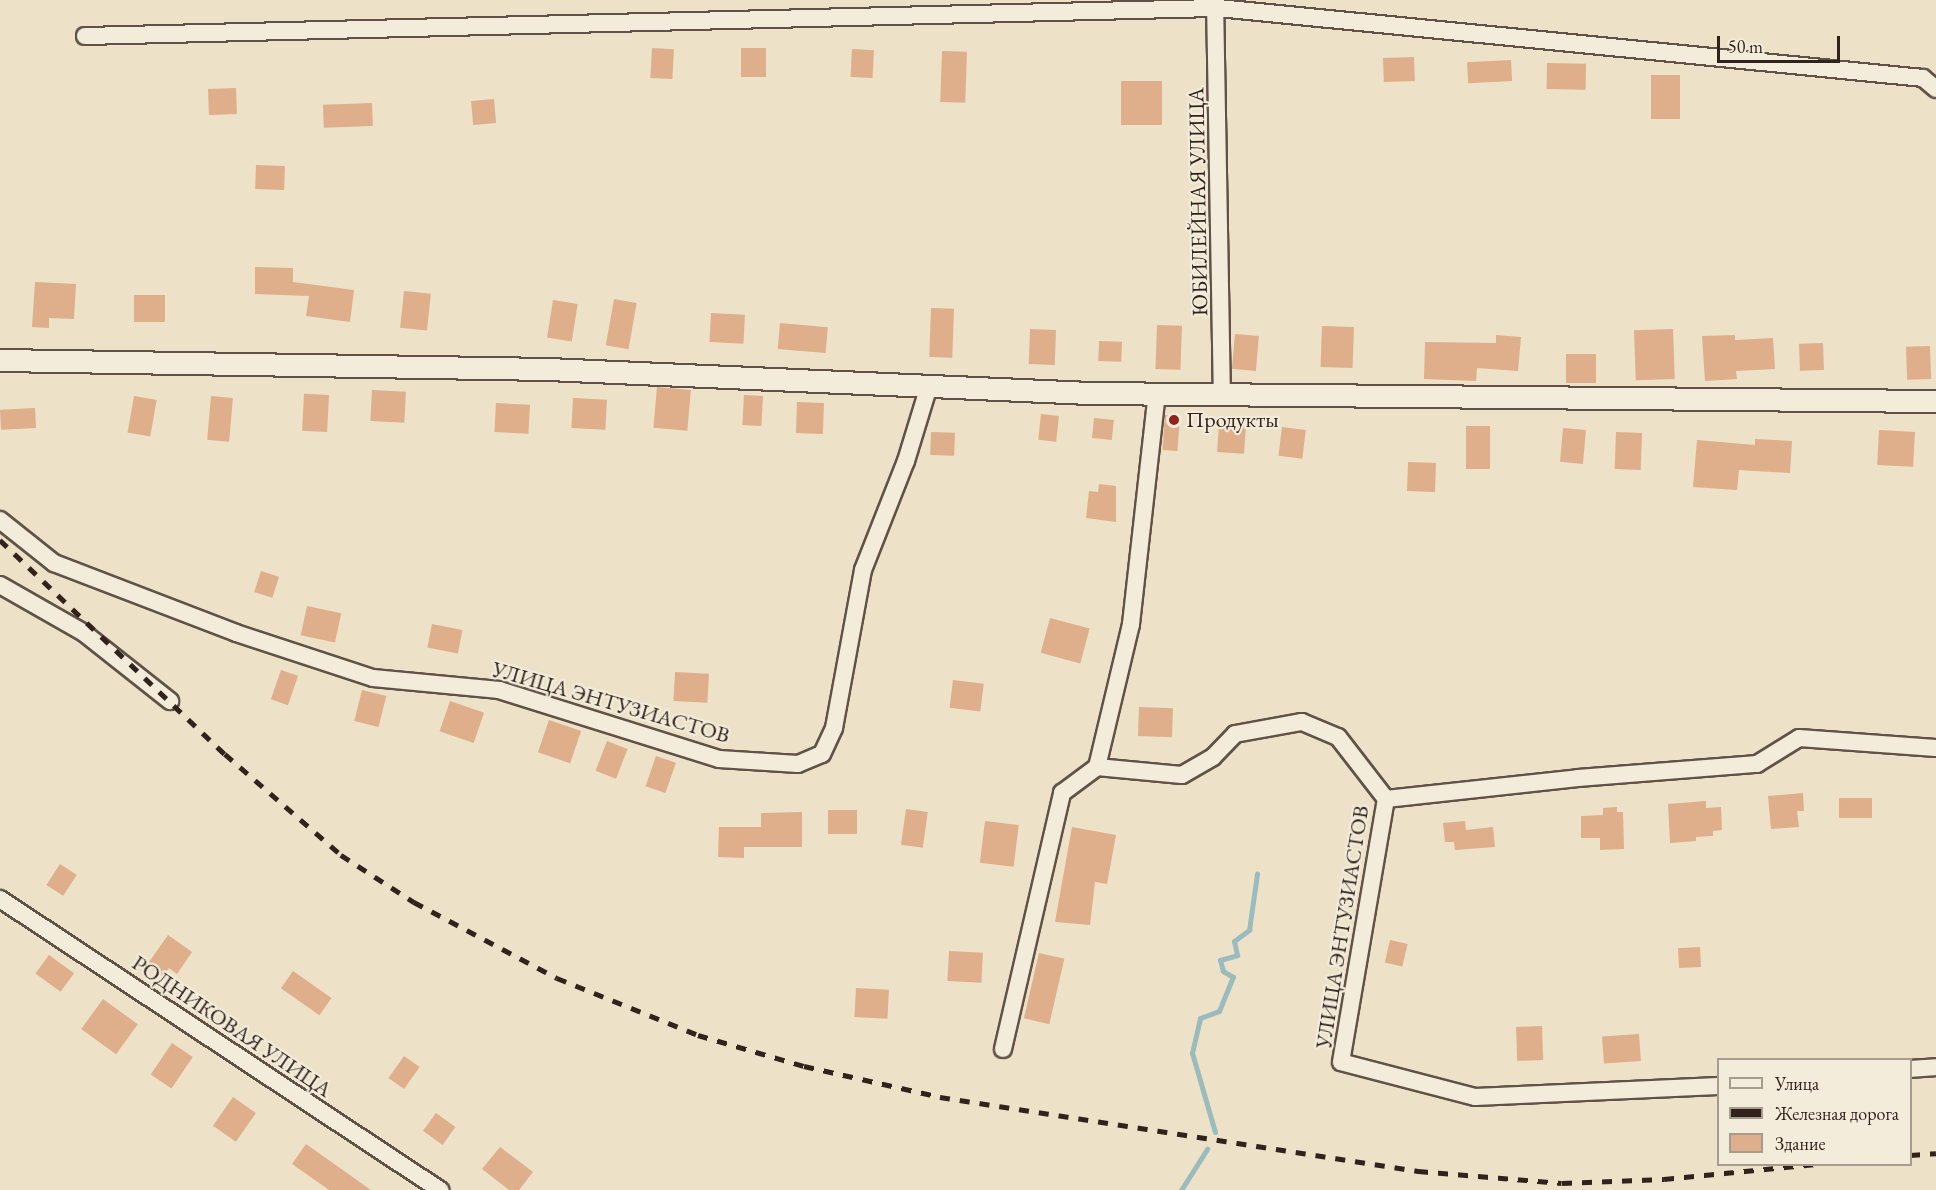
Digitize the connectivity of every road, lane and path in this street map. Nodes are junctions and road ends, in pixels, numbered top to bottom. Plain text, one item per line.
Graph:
1 (1217, 4) edge
2 (85, 36) dead end
3 (1936, 89) edge
4 (0, 360) edge
5 (929, 386) junction
6 (1157, 394) junction
7 (1222, 394) junction
8 (1936, 401) edge
9 (0, 520) edge
10 (0, 585) edge
11 (170, 701) dead end
12 (1936, 748) edge
13 (1097, 767) junction
14 (1386, 799) junction
15 (0, 899) edge
16 (1003, 1049) dead end
17 (1936, 1066) edge
18 (1912, 1069) edge
19 (1717, 1086) edge
20 (440, 1190) edge

1 - 2 street
1 - 3 street
1 - 7 street, ЮБИЛЕЙНАЯ УЛИЦА
4 - 5 street
5 - 6 street
5 - 9 street, УЛИЦА ЭНТУЗИАСТОВ
6 - 7 street
6 - 13 street
7 - 8 street
10 - 11 street
12 - 14 street, УЛИЦА ЭНТУЗИАСТОВ
13 - 14 street
13 - 16 street
14 - 19 street, УЛИЦА ЭНТУЗИАСТОВ
15 - 20 street, РОДНИКОВАЯ УЛИЦА
17 - 18 street

